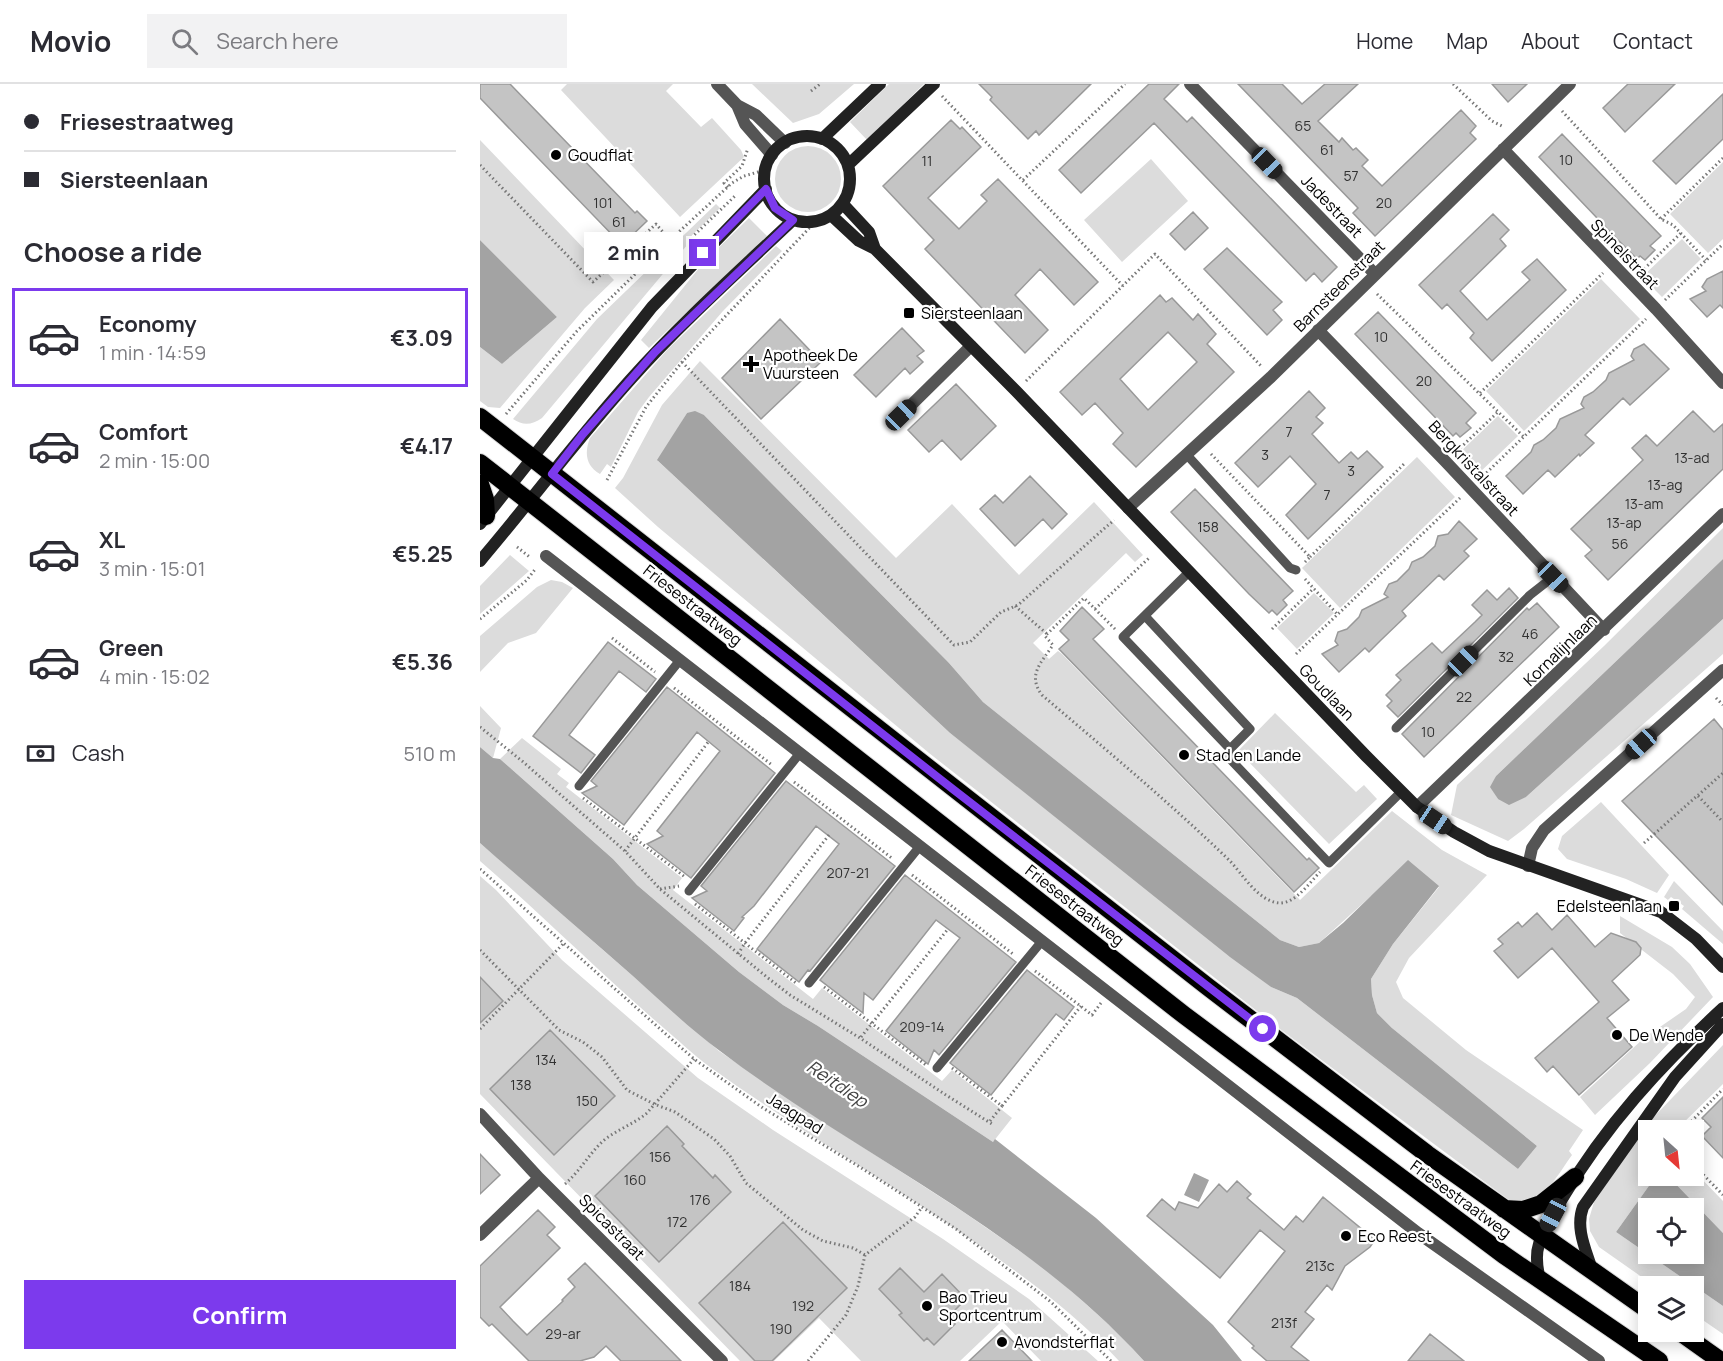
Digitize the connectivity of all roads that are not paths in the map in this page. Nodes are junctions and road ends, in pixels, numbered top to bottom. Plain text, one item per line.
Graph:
1 (717, 84) edge
2 (1190, 84) edge
3 (1569, 84) edge
4 (878, 85) edge
5 (933, 85) edge
6 (736, 105) junction
7 (822, 139) junction
8 (785, 142) junction
9 (1503, 149) junction
10 (772, 155) junction
11 (848, 165) junction
12 (766, 189) junction
13 (843, 204) junction
14 (831, 215) junction
15 (793, 220) junction
16 (875, 249) junction
17 (1371, 279) junction
18 (1318, 330) junction
19 (971, 346) junction
20 (1723, 383) edge
21 (901, 415) dead end
22 (480, 417) edge
23 (1187, 455) junction
24 (532, 458) junction
25 (480, 463) edge
26 (552, 474) junction
27 (480, 484) edge
28 (510, 486) junction
29 (530, 502) junction
30 (1128, 508) junction
31 (1723, 514) edge
32 (483, 520) edge
33 (543, 560) road end
34 (480, 561) edge
35 (1296, 570) dead end
36 (1189, 572) junction
37 (1553, 577) junction
38 (1146, 616) junction
39 (1604, 630) junction
40 (680, 660) junction
41 (1723, 670) edge
42 (1396, 728) dead end
43 (1230, 749) junction
44 (800, 753) junction
45 (579, 786) dead end
46 (1401, 792) junction
47 (1417, 807) junction
48 (920, 846) junction
49 (1527, 866) junction
50 (689, 891) dead end
51 (1042, 941) junction
52 (1723, 967) edge
53 (809, 983) dead end
54 (1723, 1008) edge
55 (1723, 1024) edge
56 (937, 1068) dead end
57 (480, 1114) edge
58 (1575, 1177) junction
59 (539, 1178) junction
60 (1504, 1209) junction
61 (480, 1235) edge
62 (1542, 1236) junction
63 (1592, 1270) junction
64 (1540, 1280) junction
65 (1638, 1303) edge
66 (1694, 1342) edge
67 (722, 1361) edge
68 (1599, 1361) edge
69 (1658, 1361) edge
70 (1721, 1361) edge

1 - 6 street
2 - 17 street, Jadestraat
3 - 9 street, Barnsteenstraat
4 - 7 street
5 - 11 street
6 - 8 street
6 - 10 street
7 - 8 street
7 - 11 street
8 - 10 street
9 - 17 street, Barnsteenstraat
9 - 20 street, Spinelstraat
10 - 12 street
11 - 13 street
12 - 15 street
12 - 24 street
13 - 14 street
13 - 16 street, Goudlaan
14 - 15 street
14 - 16 street, Goudlaan
15 - 26 street
16 - 19 street, Goudlaan
17 - 18 street, Barnsteenstraat
18 - 23 street, Barnsteenstraat
18 - 37 street, Bergkristalstraat
19 - 21 street
19 - 30 street, Goudlaan
22 - 24 highway, Friesestraatweg
23 - 30 street, Barnsteenstraat
23 - 35 lane
24 - 26 highway, Friesestraatweg
24 - 28 street
25 - 28 highway, Friesestraatweg
26 - 29 street
26 - 60 highway, Friesestraatweg
27 - 32 highway
28 - 29 highway, Friesestraatweg
28 - 32 street
29 - 34 street
29 - 64 highway, Friesestraatweg
30 - 36 street, Goudlaan
31 - 39 street, Kornalijnlaan
33 - 40 street
36 - 38 lane
36 - 46 street, Goudlaan
37 - 39 street, Bergkristalstraat
37 - 42 lane
38 - 43 lane
38 - 43 lane
39 - 47 street, Kornalijnlaan
40 - 44 street
40 - 45 lane
41 - 49 street
43 - 46 lane
44 - 48 street
44 - 50 lane
46 - 47 street, Goudlaan
47 - 49 street, Goudlaan
48 - 51 street
48 - 53 lane
49 - 52 street, Goudlaan
51 - 56 lane
51 - 68 street
54 - 58 street
55 - 63 street
57 - 59 street, Spicastraat
58 - 60 highway
58 - 62 street
59 - 61 street
59 - 67 street, Spicastraat
60 - 62 highway, Friesestraatweg
62 - 63 highway, Friesestraatweg
62 - 64 street
63 - 65 highway, Friesestraatweg
64 - 69 highway, Friesestraatweg
66 - 70 highway

